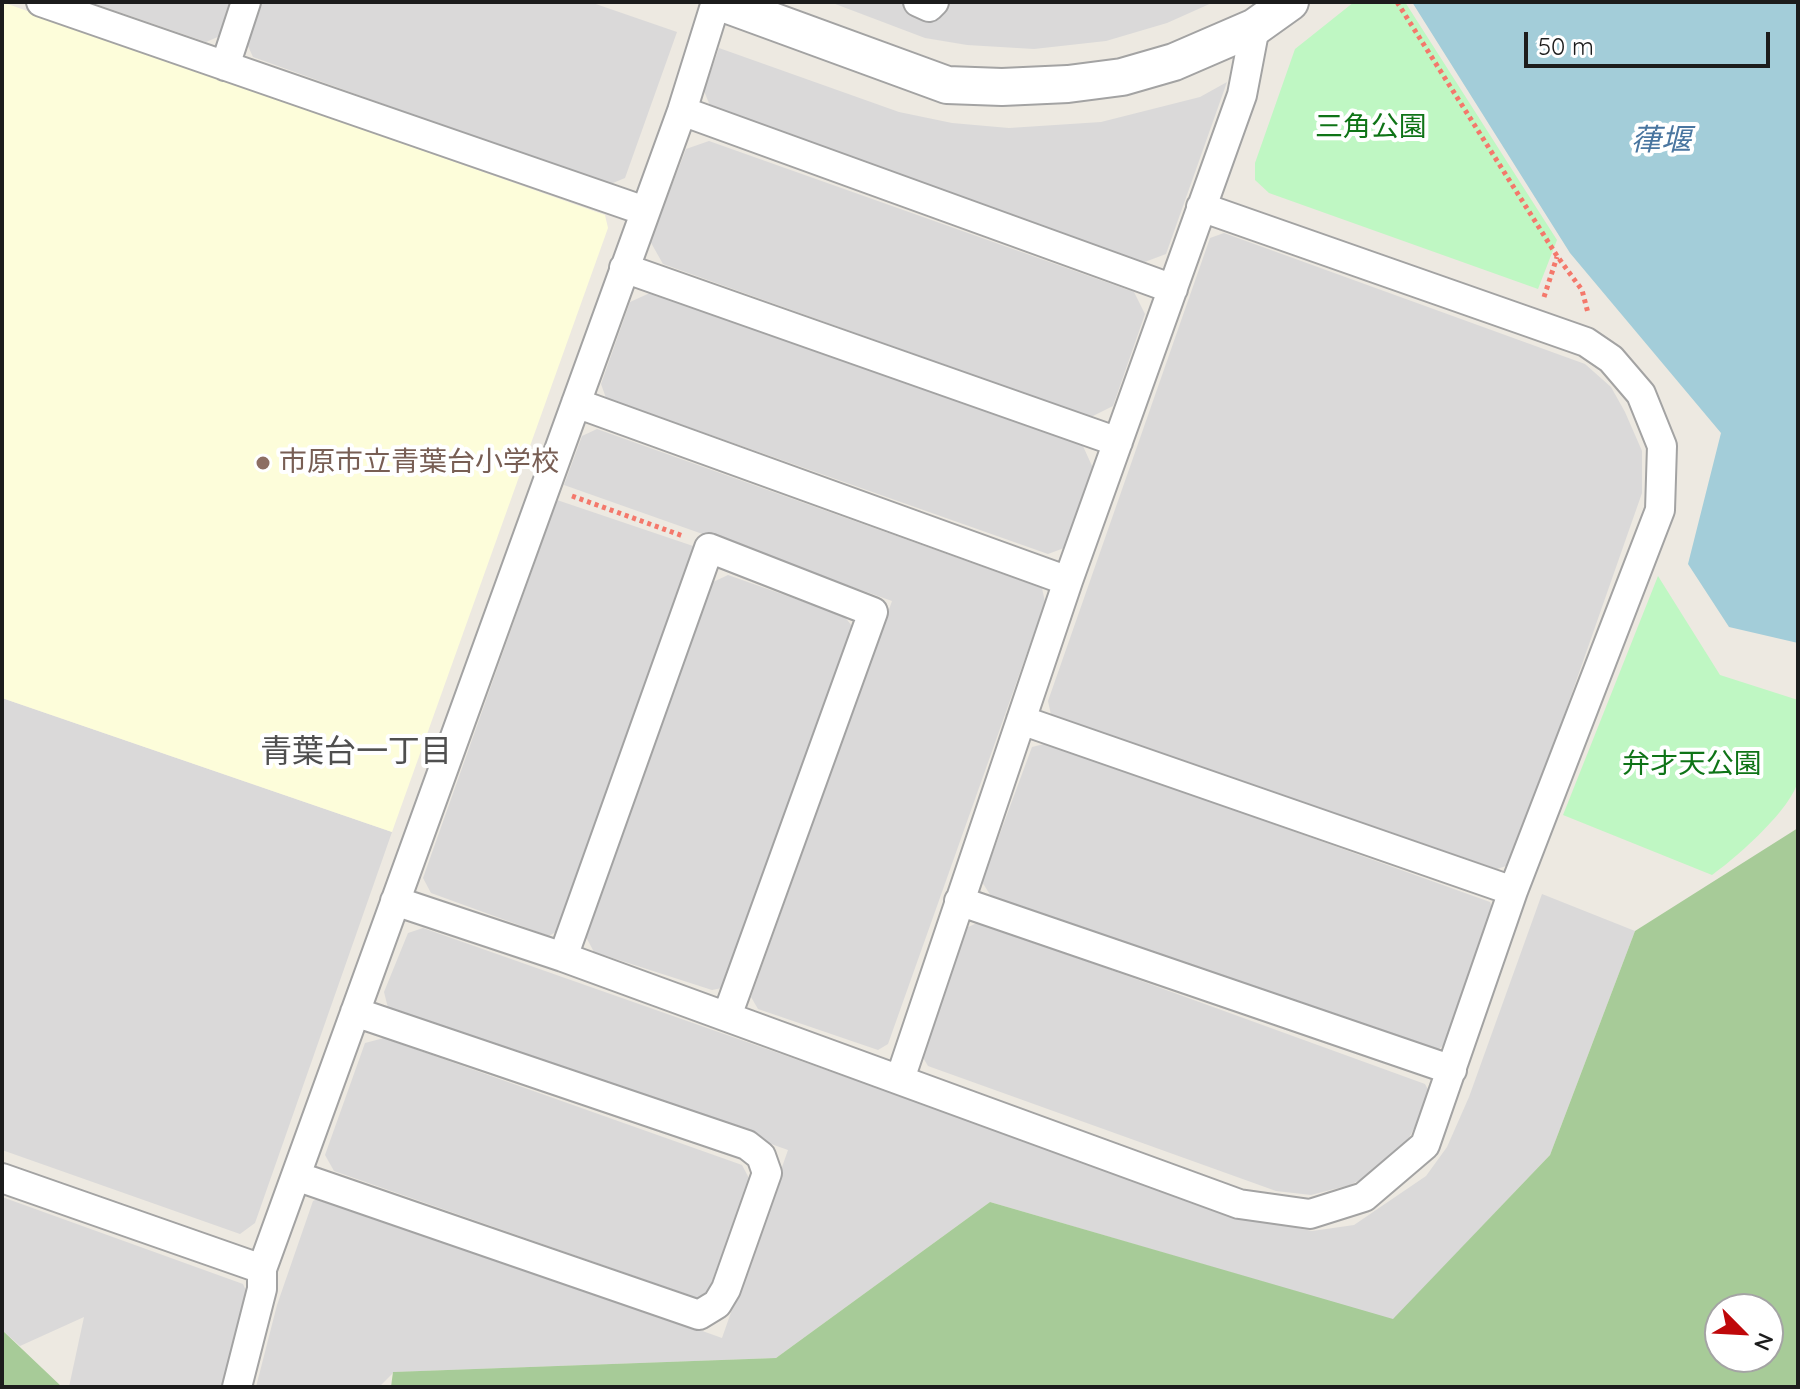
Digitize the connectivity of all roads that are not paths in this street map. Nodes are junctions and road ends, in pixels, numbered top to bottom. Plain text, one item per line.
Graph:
1 (41, 2) edge
2 (246, 2) edge
3 (718, 2) edge
4 (918, 2) edge
5 (934, 2) edge
6 (1290, 2) edge
7 (1255, 27) junction
8 (225, 66) junction
9 (682, 111) junction
10 (1201, 207) junction
11 (645, 211) junction
12 (624, 268) junction
13 (1173, 289) junction
14 (576, 403) junction
15 (1118, 442) junction
16 (1068, 581) junction
17 (1021, 720) junction
18 (1513, 891) junction
19 (395, 901) junction
20 (959, 901) junction
21 (563, 957) junction
22 (355, 1012) junction
23 (727, 1016) junction
24 (1452, 1070) junction
25 (900, 1079) junction
26 (296, 1176) junction
27 (2, 1178) edge
28 (262, 1269) junction
29 (237, 1387) edge

1 - 8 street
2 - 8 street
3 - 7 street
3 - 9 street
4 - 5 street
6 - 7 street
7 - 10 street
8 - 11 street
9 - 11 street
9 - 13 street
10 - 13 street
10 - 18 street
11 - 12 street
12 - 14 street
12 - 15 street
13 - 15 street
14 - 16 street
14 - 19 street
15 - 16 street
16 - 17 street
17 - 18 street
17 - 20 street
18 - 24 street
19 - 21 street
19 - 22 street
20 - 24 street
20 - 25 street
21 - 23 street
21 - 23 street
22 - 26 street
22 - 26 street
23 - 25 street
24 - 25 street
26 - 28 street
27 - 28 street
28 - 29 street

